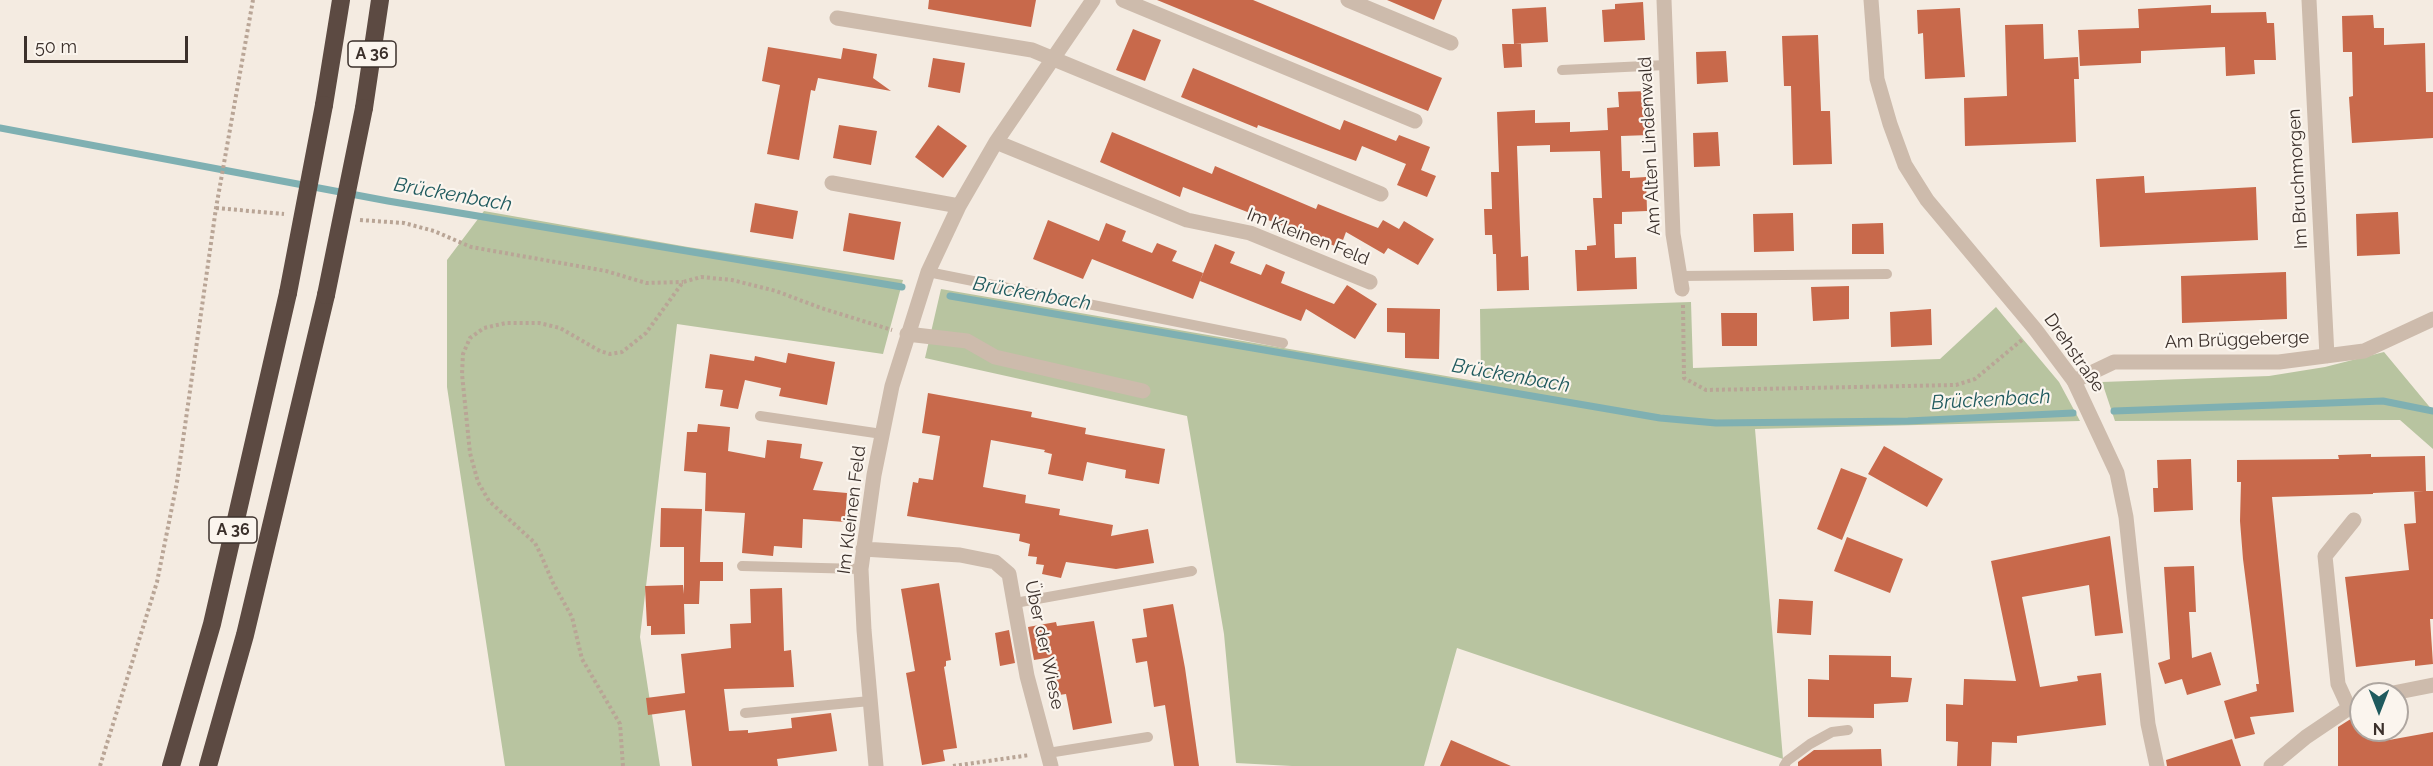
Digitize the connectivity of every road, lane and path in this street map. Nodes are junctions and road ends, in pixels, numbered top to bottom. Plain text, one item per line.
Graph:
1 (253, 0) edge
2 (341, 0) edge
3 (380, 0) edge
4 (1093, 0) edge
5 (1123, 0) edge
6 (1348, 0) edge
7 (1664, 0) edge
8 (1871, 0) edge
9 (2309, 0) edge
10 (837, 18) dead end
11 (1451, 43) dead end
12 (1051, 59) junction
13 (1666, 65) junction
14 (1562, 70) dead end
15 (1415, 121) dead end
16 (996, 142) junction
17 (832, 183) dead end
18 (1381, 194) dead end
19 (959, 206) junction
20 (216, 208) junction
21 (295, 215) dead end
22 (351, 219) dead end
23 (928, 272) junction
24 (1887, 274) dead end
25 (683, 282) junction
26 (1370, 282) dead end
27 (1681, 283) junction
28 (2433, 319) edge
29 (2035, 329) junction
30 (907, 334) junction
31 (1283, 343) dead end
32 (2327, 356) junction
33 (2074, 381) junction
34 (1143, 391) dead end
35 (760, 416) dead end
36 (882, 434) junction
37 (2354, 520) dead end
38 (863, 549) junction
39 (742, 566) dead end
40 (861, 569) junction
41 (1192, 571) dead end
42 (1016, 603) junction
43 (2433, 685) edge
44 (2409, 690) edge
45 (2349, 698) edge
46 (870, 701) junction
47 (2349, 710) edge
48 (746, 713) dead end
49 (1848, 730) dead end
50 (1148, 737) dead end
51 (1050, 759) edge
52 (100, 766) edge
53 (171, 766) edge
54 (208, 766) edge
55 (623, 766) edge
56 (876, 766) edge
57 (953, 766) edge
58 (1784, 766) edge
59 (2157, 766) edge
60 (2271, 766) edge

1 - 20 path
2 - 53 highway, A 36, bridge
3 - 54 highway, A 36, bridge
4 - 12 street, Im Kleinen Feld
5 - 15 street
6 - 11 street
7 - 13 street, Am Alten Lindenwald
8 - 29 street, Drehstraße
9 - 32 street, Im Bruchmorgen
10 - 12 street
12 - 16 street, Im Kleinen Feld
12 - 18 street
13 - 14 lane
13 - 27 street, Am Alten Lindenwald
16 - 19 street, Im Kleinen Feld
16 - 26 street, Im Kleinen Feld
17 - 19 street
19 - 23 street, Im Kleinen Feld
20 - 21 path
20 - 52 path
22 - 25 path
23 - 30 street, Im Kleinen Feld
23 - 31 lane
24 - 27 lane
25 - 30 path
25 - 55 path
27 - 29 path
28 - 32 street, Am Brüggeberge
29 - 33 street, Drehstraße
30 - 34 street
30 - 36 street, Im Kleinen Feld
32 - 33 street, Am Brüggeberge
33 - 59 street, Drehstraße
35 - 36 lane
36 - 38 street, Im Kleinen Feld
37 - 45 street
38 - 40 street, Im Kleinen Feld
38 - 42 street, Über der Wiese
39 - 40 lane
40 - 46 street, Im Kleinen Feld
41 - 42 lane
42 - 51 street, Über der Wiese
43 - 44 street
46 - 48 lane
46 - 56 street, Im Kleinen Feld
47 - 60 street
49 - 58 lane
50 - 51 lane
51 - 57 path

